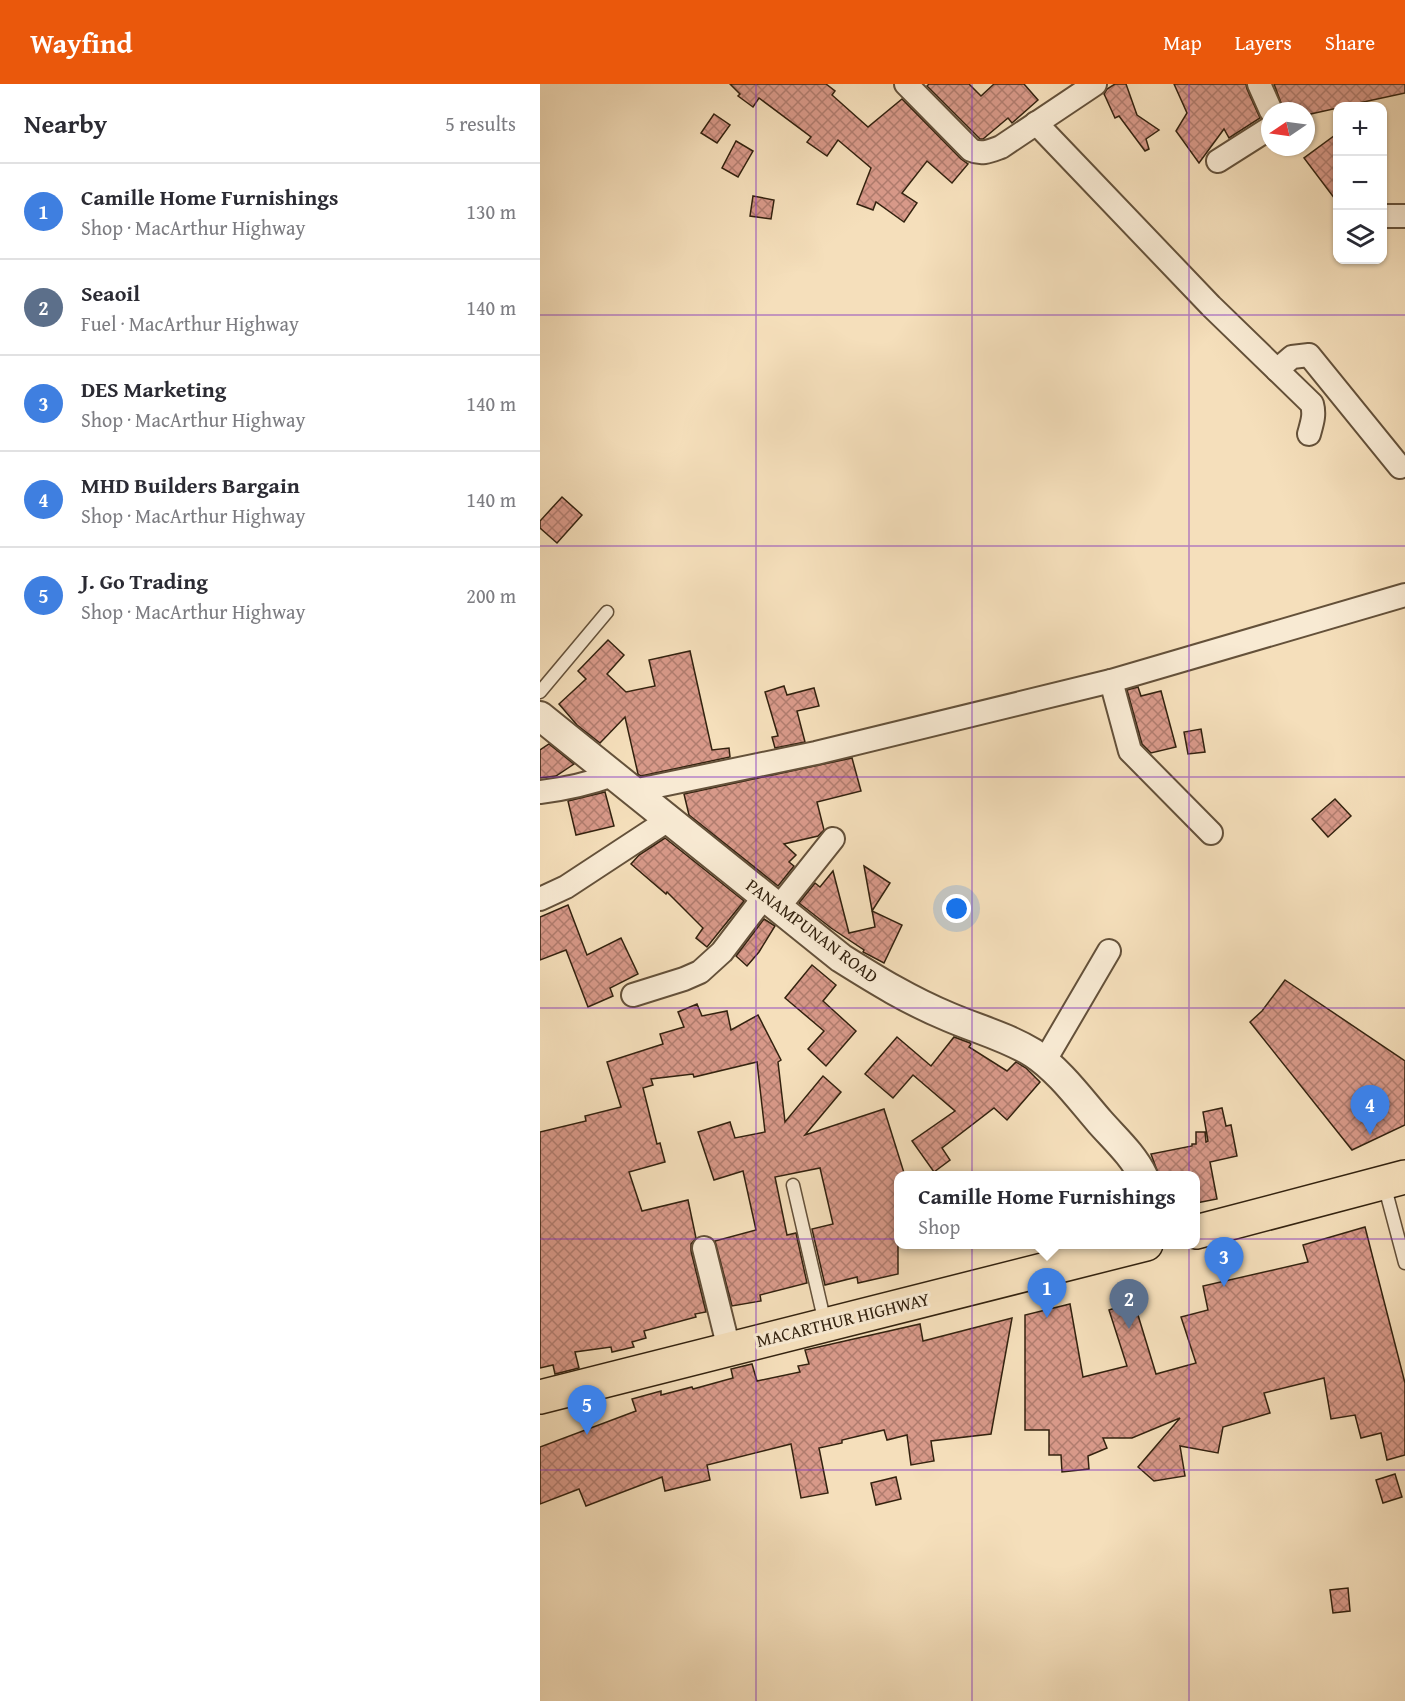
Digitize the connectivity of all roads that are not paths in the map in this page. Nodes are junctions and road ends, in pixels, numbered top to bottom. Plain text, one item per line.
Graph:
1 (906, 84) edge
2 (1095, 84) edge
3 (1259, 84) edge
4 (1267, 102) edge
5 (1036, 123) junction
6 (1261, 134) edge
7 (1218, 160) dead end
8 (1387, 216) edge
9 (1405, 216) edge
10 (1277, 370) junction
11 (1309, 434) dead end
12 (1400, 467) dead end
13 (1405, 595) edge
14 (607, 612) dead end
15 (1111, 681) junction
16 (540, 692) edge
17 (540, 716) edge
18 (623, 783) junction
19 (540, 792) edge
20 (668, 820) junction
21 (1211, 833) dead end
22 (832, 839) dead end
23 (540, 899) edge
24 (771, 902) junction
25 (1109, 951) dead end
26 (633, 996) dead end
27 (1044, 1062) junction
28 (1140, 1171) edge
29 (1395, 1180) edge
30 (793, 1185) dead end
31 (1200, 1231) edge
32 (704, 1248) dead end
33 (1130, 1249) edge
34 (1405, 1263) edge
35 (825, 1324) junction
36 (729, 1349) junction
37 (540, 1397) edge

1 - 5 street
2 - 5 street
3 - 4 street
5 - 10 street
6 - 7 street
8 - 9 street
10 - 11 street
10 - 12 street
13 - 15 street
14 - 16 lane
15 - 18 street
15 - 21 street
17 - 18 street, PANAMPUNAN ROAD
18 - 19 street
18 - 20 street, PANAMPUNAN ROAD
20 - 23 street
20 - 24 street, PANAMPUNAN ROAD
22 - 24 street
24 - 26 street
24 - 27 street, PANAMPUNAN ROAD
25 - 27 street
27 - 28 street, PANAMPUNAN ROAD
29 - 31 highway
29 - 34 lane
30 - 35 lane
32 - 36 street
33 - 35 highway, MACARTHUR HIGHWAY
35 - 36 highway, MACARTHUR HIGHWAY
36 - 37 highway, MACARTHUR HIGHWAY

